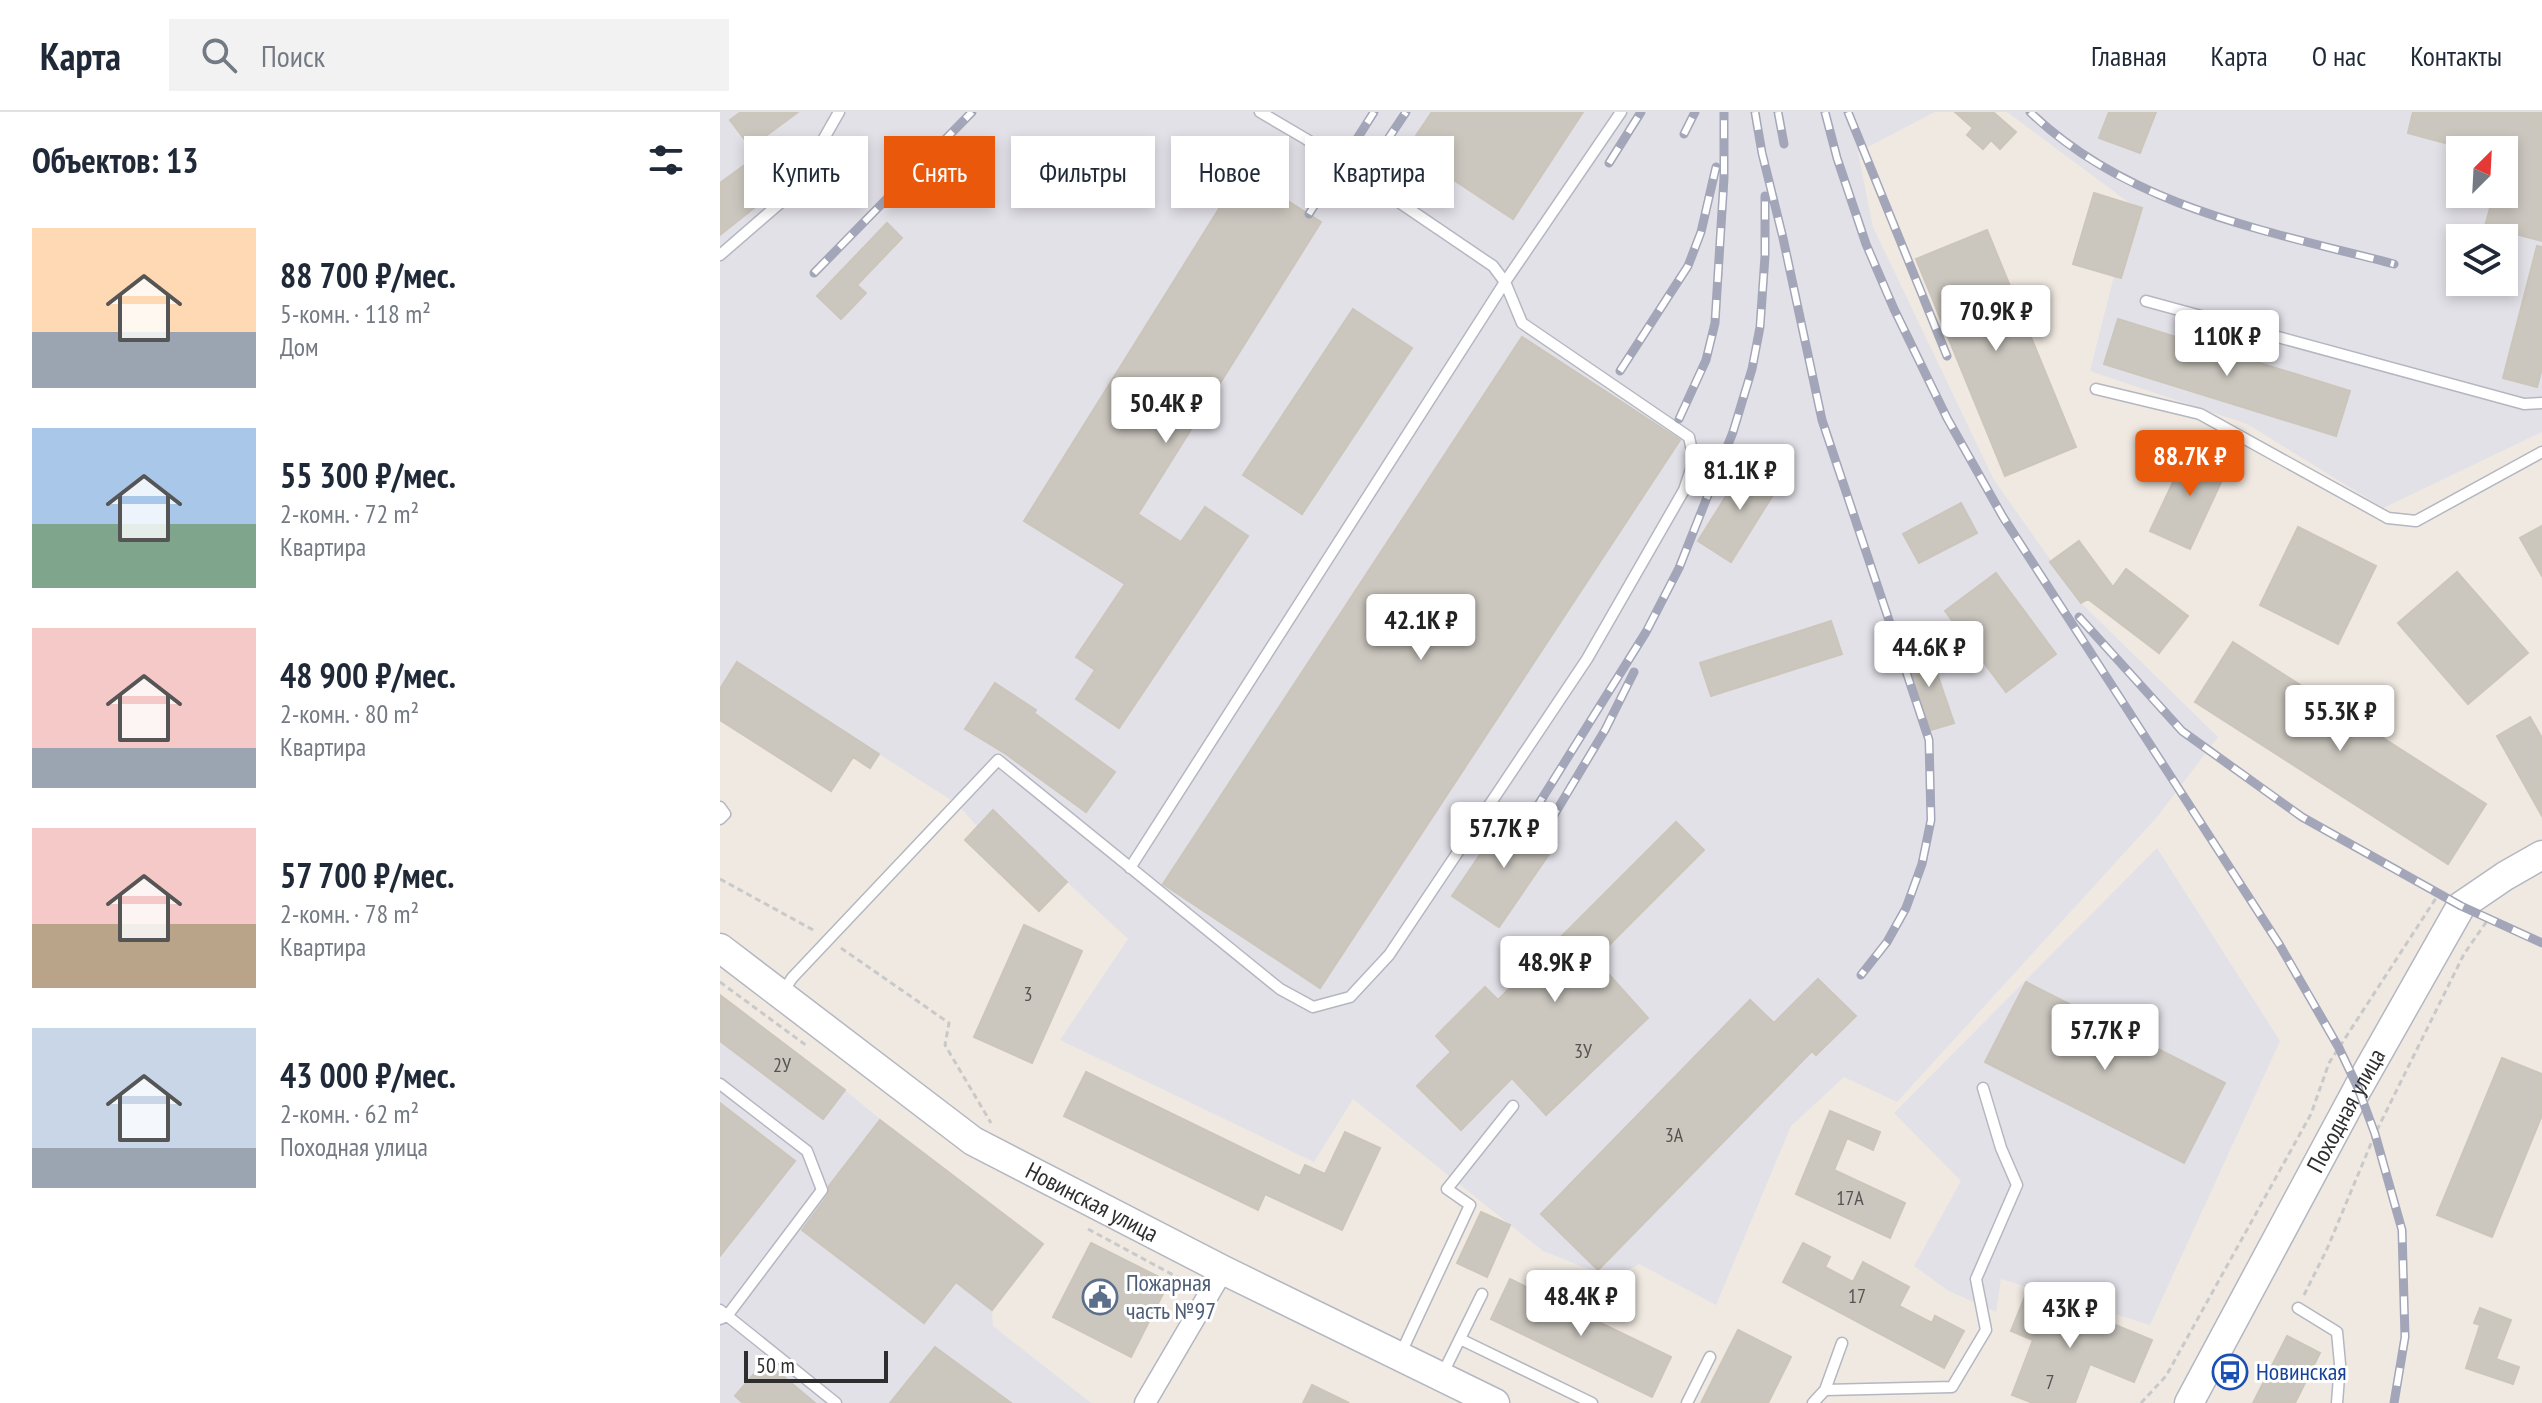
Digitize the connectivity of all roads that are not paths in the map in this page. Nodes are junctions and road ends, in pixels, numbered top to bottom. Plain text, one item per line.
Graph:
1 (839, 112) edge
2 (1260, 112) edge
3 (1621, 112) edge
4 (720, 255) edge
5 (1505, 282) junction
6 (2146, 301) dead end
7 (2096, 389) dead end
8 (2542, 403) edge
9 (2542, 452) edge
10 (720, 807) edge
11 (720, 819) edge
12 (2542, 855) edge
13 (1130, 868) junction
14 (720, 948) edge
15 (782, 994) junction
16 (720, 1084) edge
17 (1983, 1088) dead end
18 (1513, 1106) dead end
19 (1223, 1270) junction
20 (1482, 1294) dead end
21 (2298, 1308) road end
22 (722, 1315) edge
23 (1460, 1339) junction
24 (1842, 1343) dead end
25 (1399, 1356) junction
26 (1710, 1357) dead end
27 (1441, 1377) junction
28 (1825, 1390) junction
29 (836, 1403) edge
30 (1145, 1403) edge
31 (1495, 1403) edge
32 (1592, 1403) edge
33 (1687, 1403) edge
34 (1813, 1403) edge
35 (2189, 1403) edge
36 (2337, 1403) edge

1 - 4 lane
2 - 5 lane
3 - 5 lane
5 - 13 lane
5 - 13 lane
6 - 8 lane
7 - 9 lane
10 - 11 lane
12 - 35 main road, Походная улица
13 - 15 lane
14 - 15 main road, Новинская улица
15 - 19 main road, Новинская улица
16 - 22 lane
17 - 28 lane
18 - 25 lane
19 - 25 main road, Новинская улица
19 - 30 street
20 - 23 lane
21 - 36 lane
22 - 29 lane
23 - 27 lane
23 - 32 lane
24 - 28 lane
25 - 27 main road, Новинская улица
26 - 33 lane
27 - 31 main road, Новинская улица
28 - 34 lane

